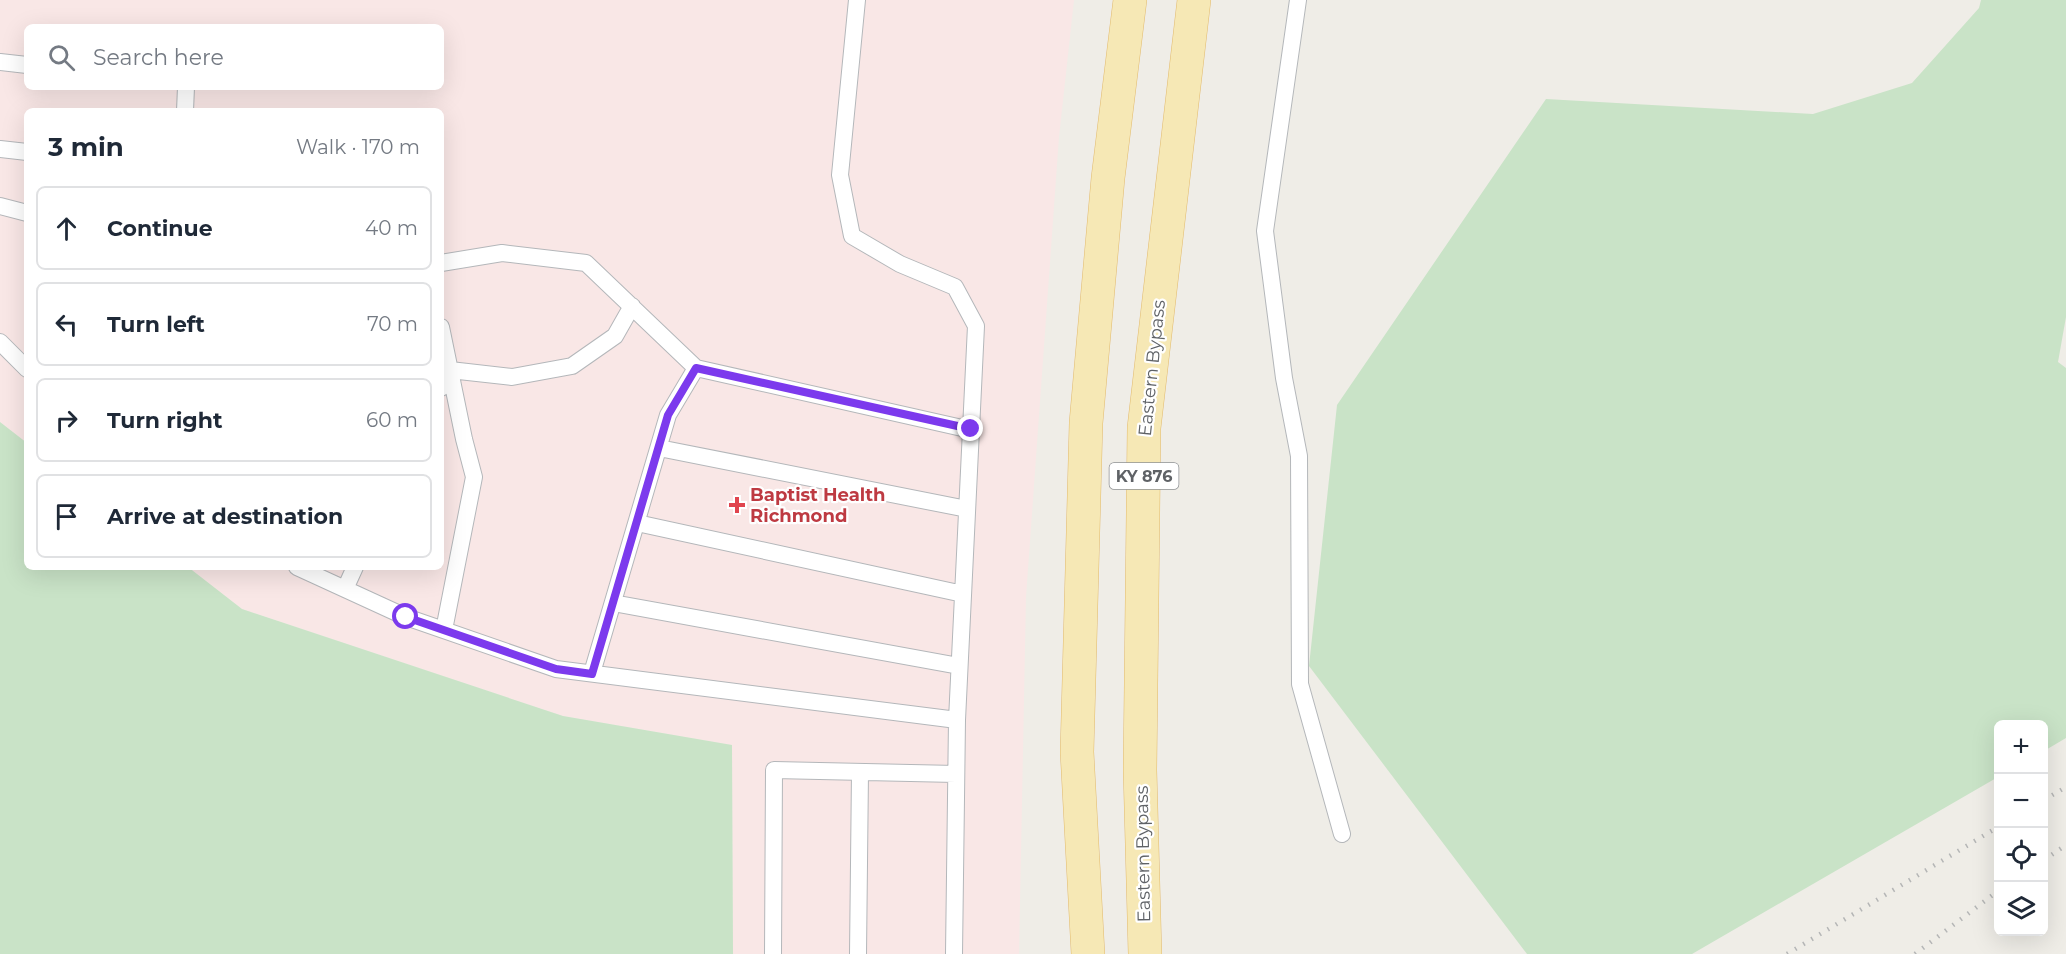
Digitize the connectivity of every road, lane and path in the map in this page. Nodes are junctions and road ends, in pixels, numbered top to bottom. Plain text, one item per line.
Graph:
1 (856, 0) edge
2 (1130, 0) edge
3 (1194, 0) edge
4 (1298, 0) edge
5 (0, 62) edge
6 (24, 65) edge
7 (186, 90) edge
8 (185, 108) edge
9 (0, 149) edge
10 (24, 152) edge
11 (0, 206) edge
12 (24, 212) edge
13 (444, 263) edge
14 (632, 306) junction
15 (444, 341) edge
16 (0, 342) edge
17 (24, 366) edge
18 (696, 368) junction
19 (450, 370) junction
20 (444, 382) edge
21 (971, 429) junction
22 (659, 448) junction
23 (967, 509) junction
24 (637, 523) junction
25 (304, 570) edge
26 (354, 570) edge
27 (345, 589) junction
28 (963, 594) junction
29 (613, 603) junction
30 (444, 630) junction
31 (959, 666) junction
32 (592, 674) junction
33 (957, 720) junction
34 (861, 772) junction
35 (956, 774) junction
36 (1342, 834) dead end
37 (772, 954) edge
38 (858, 954) edge
39 (954, 954) edge
40 (1088, 954) edge
41 (1145, 954) edge

1 - 21 lane
2 - 40 main road, KY 876
3 - 41 main road, Eastern Bypass / KY 876
4 - 36 lane
5 - 6 lane
7 - 8 lane
9 - 10 lane
11 - 12 lane
13 - 14 lane
14 - 18 lane
14 - 19 lane
15 - 19 lane
16 - 17 lane
18 - 21 lane
18 - 22 lane
19 - 20 lane
19 - 30 lane
21 - 23 lane
22 - 23 lane
22 - 24 lane
23 - 28 lane
24 - 28 lane
24 - 29 lane
25 - 27 lane
26 - 27 lane
27 - 30 lane
28 - 31 lane
29 - 31 lane
29 - 32 lane
30 - 32 lane
31 - 33 lane
32 - 33 lane
33 - 35 lane
34 - 35 lane
34 - 37 lane
34 - 38 lane
35 - 39 lane

